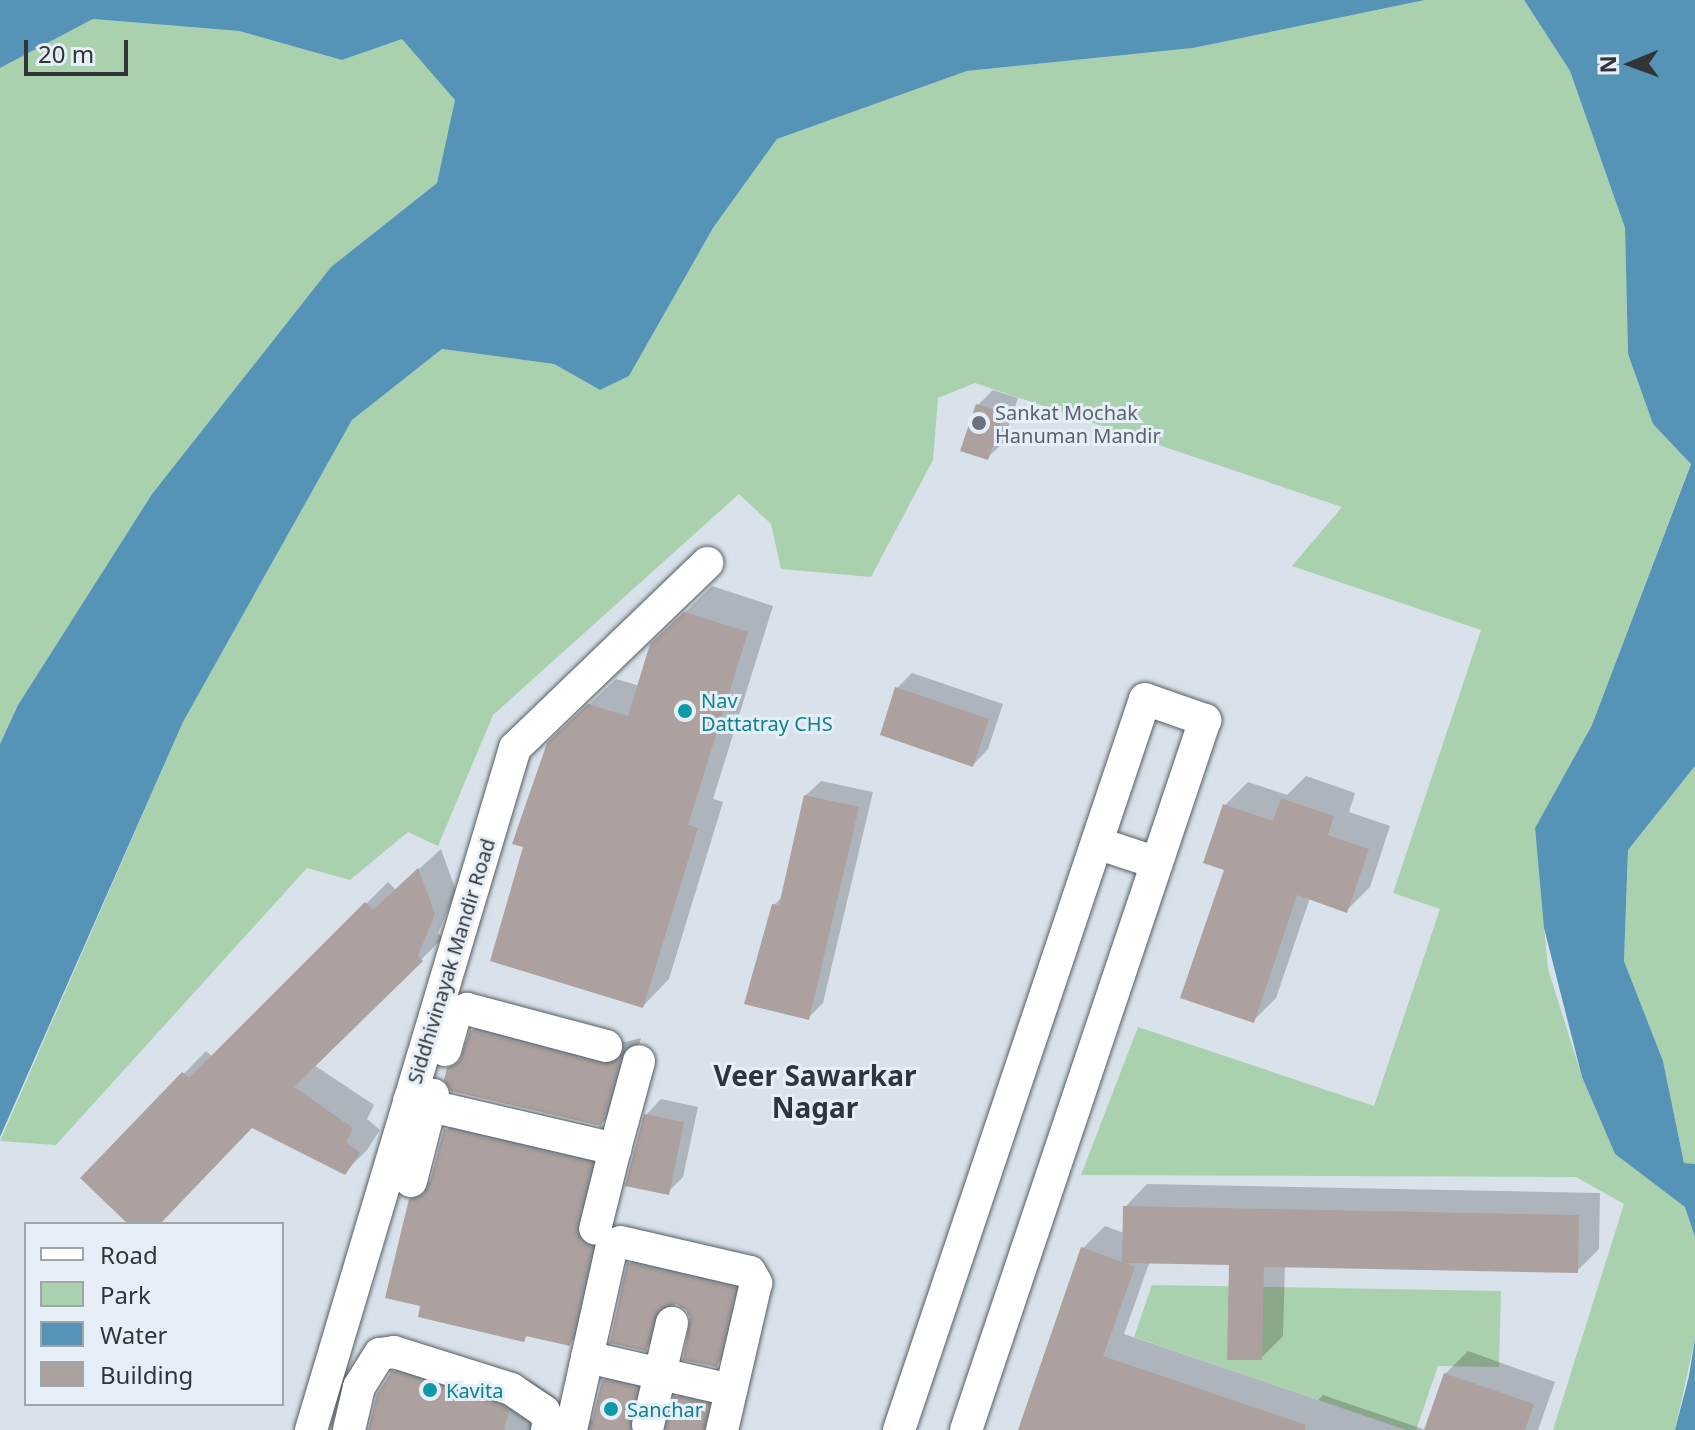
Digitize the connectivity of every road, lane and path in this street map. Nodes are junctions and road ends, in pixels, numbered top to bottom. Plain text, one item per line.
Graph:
1 (707, 563) dead end
2 (1097, 843) junction
3 (1157, 863) junction
4 (606, 1046) dead end
5 (639, 1061) dead end
6 (420, 1104) junction
7 (615, 1149) junction
8 (411, 1181) dead end
9 (595, 1229) dead end
10 (672, 1323) dead end
11 (587, 1357) junction
12 (660, 1374) junction
13 (731, 1390) junction
14 (648, 1425) dead end
15 (311, 1430) edge
16 (349, 1430) edge
17 (547, 1430) edge
18 (571, 1430) edge
19 (722, 1430) edge
20 (899, 1430) edge
21 (966, 1430) edge

1 - 6 street, Siddhivinayak Mandir Road
2 - 3 street
2 - 3 street
2 - 20 street
3 - 21 street
4 - 6 street
5 - 7 street
6 - 7 street
6 - 8 street
6 - 15 street, Siddhivinayak Mandir Road
7 - 9 street
10 - 12 street
11 - 12 street
11 - 13 street
11 - 18 street
12 - 13 street
12 - 14 street
13 - 19 street
16 - 17 street

